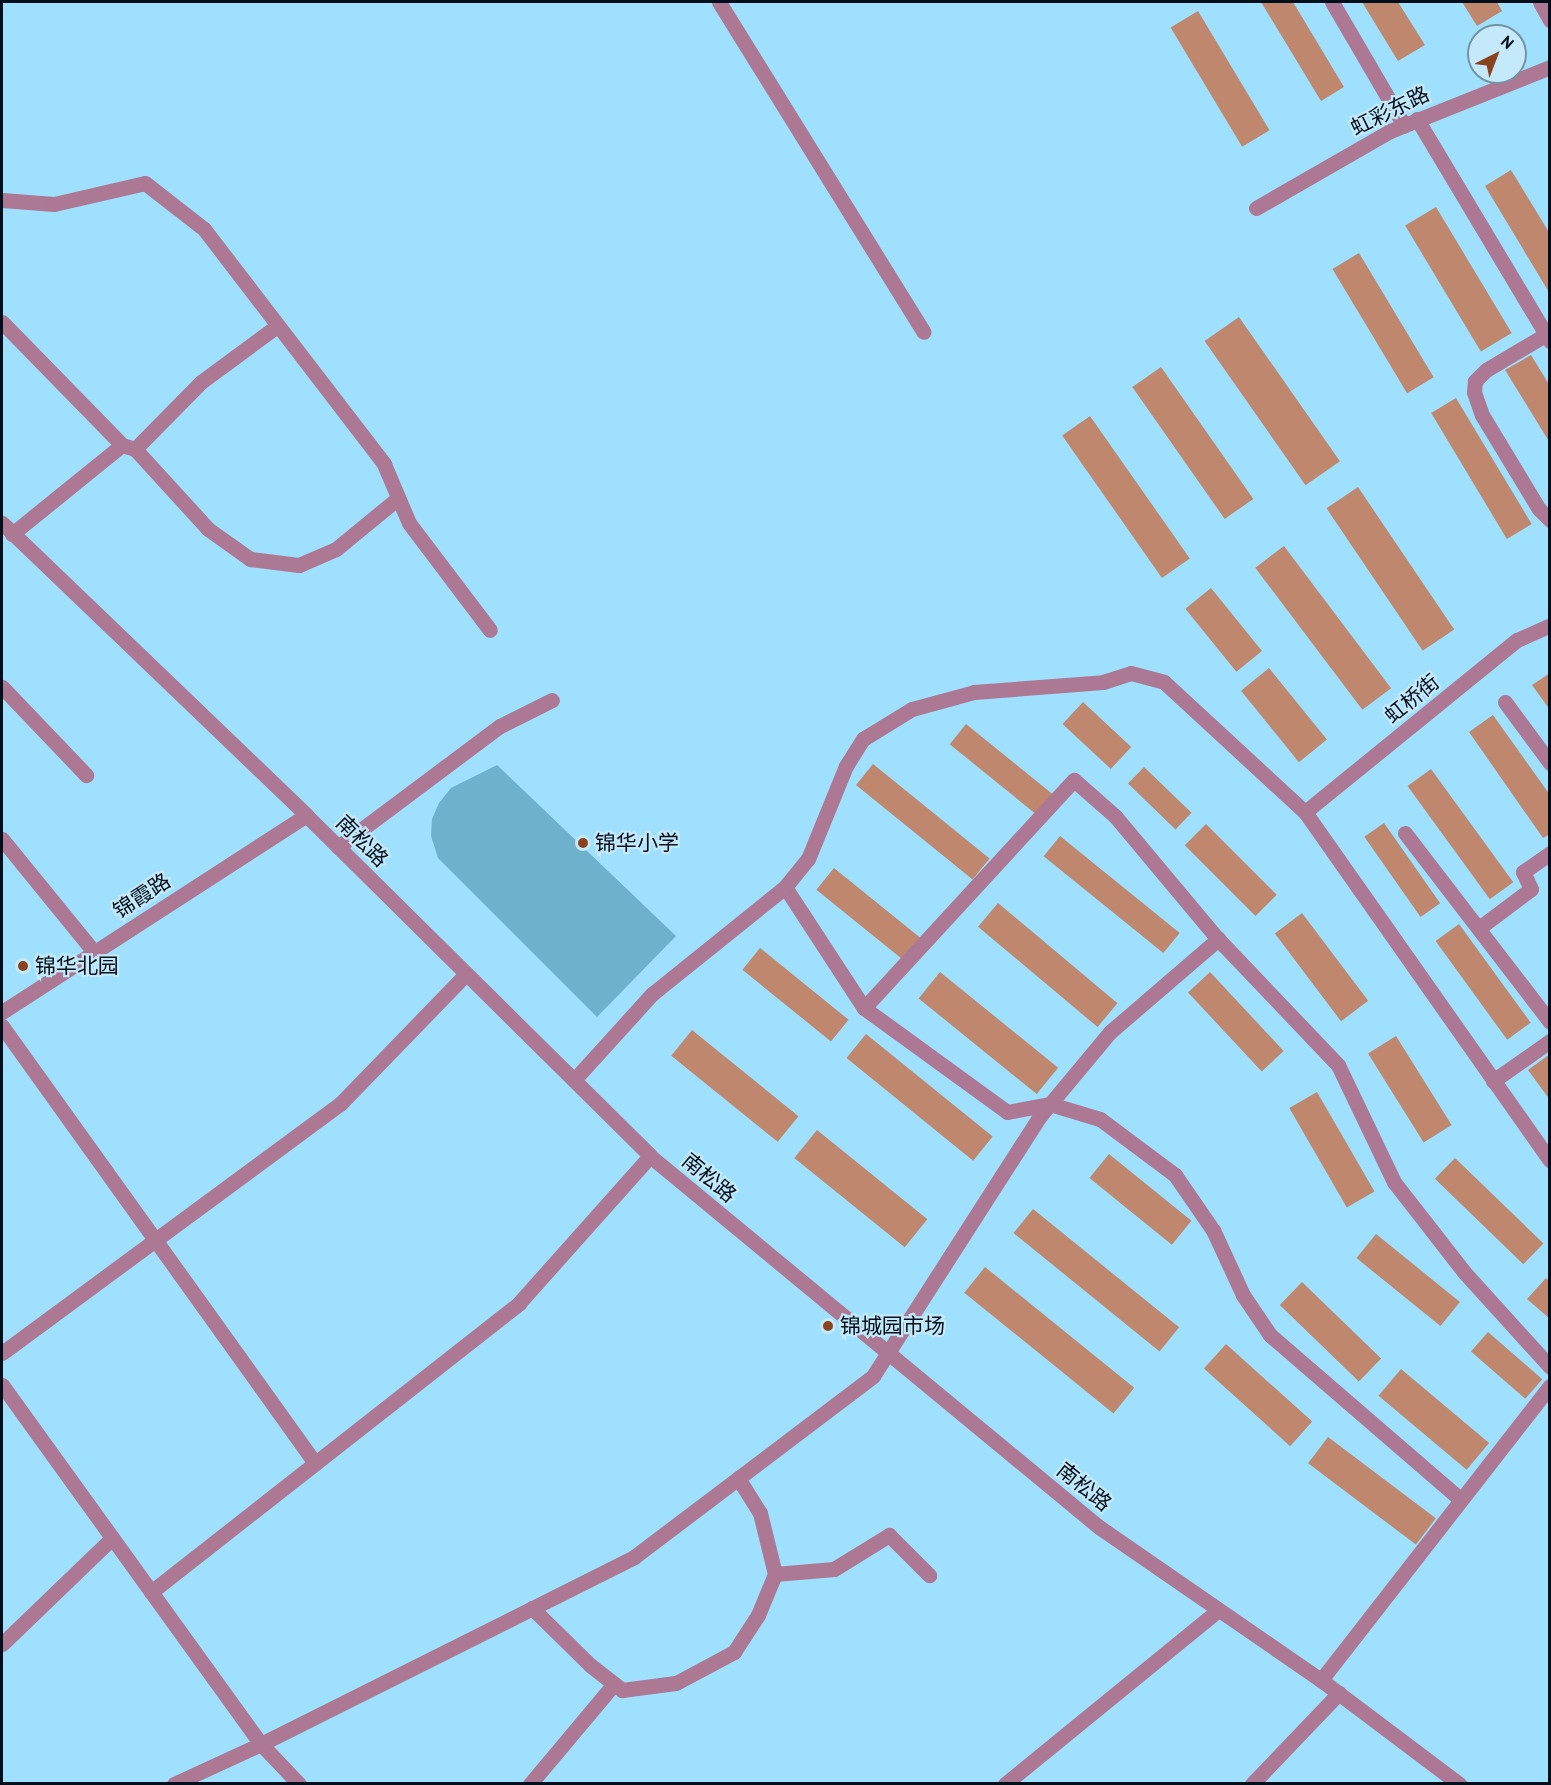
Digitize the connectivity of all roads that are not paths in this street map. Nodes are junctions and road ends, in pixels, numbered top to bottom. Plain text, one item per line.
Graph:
1 (719, 2) edge
2 (1332, 2) edge
3 (1540, 2) edge
4 (1550, 20) edge
5 (1550, 67) edge
6 (1411, 122) junction
7 (2, 200) edge
8 (1256, 208) dead end
9 (2, 322) edge
10 (278, 326) junction
11 (924, 332) dead end
12 (1548, 336) edge
13 (129, 447) junction
14 (399, 498) junction
15 (1550, 520) edge
16 (7, 529) edge
17 (1550, 625) edge
18 (490, 630) dead end
19 (2, 687) edge
20 (552, 700) dead end
21 (1505, 702) dead end
22 (1550, 763) edge
23 (86, 775) dead end
24 (1305, 813) junction
25 (306, 815) junction
26 (1405, 833) dead end
27 (2, 839) edge
28 (338, 847) junction
29 (1550, 853) edge
30 (785, 887) junction
31 (1479, 928) junction
32 (1218, 939) junction
33 (94, 952) junction
34 (466, 974) junction
35 (864, 1008) junction
36 (2, 1012) edge
37 (1550, 1022) edge
38 (2, 1026) edge
39 (1550, 1041) edge
40 (574, 1080) junction
41 (1493, 1081) junction
42 (1050, 1104) junction
43 (650, 1156) junction
44 (1550, 1161) edge
45 (156, 1241) junction
46 (2, 1353) edge
47 (889, 1354) junction
48 (1550, 1368) edge
49 (2, 1385) edge
50 (1548, 1390) edge
51 (315, 1462) junction
52 (738, 1478) junction
53 (1460, 1499) junction
54 (112, 1538) junction
55 (775, 1574) junction
56 (929, 1575) dead end
57 (151, 1592) junction
58 (532, 1608) junction
59 (1218, 1610) junction
60 (2, 1644) edge
61 (1321, 1680) junction
62 (614, 1684) junction
63 (1339, 1693) junction
64 (261, 1744) junction
65 (174, 1784) edge
66 (299, 1784) edge
67 (530, 1784) edge
68 (1005, 1784) edge
69 (1252, 1784) edge
70 (1459, 1784) edge

1 - 11 street
2 - 6 street
3 - 4 street
5 - 6 street, 虹彩东路
6 - 8 street, 虹彩东路
6 - 12 street
7 - 10 street
9 - 13 street
10 - 13 street
10 - 14 street
12 - 15 street
13 - 14 street
13 - 16 street
14 - 18 street
16 - 25 street, 南松路
17 - 24 street, 虹桥街
19 - 23 street
20 - 28 street
21 - 22 street
24 - 30 street
24 - 41 street
25 - 28 street, 南松路
25 - 33 street, 锦霞路
26 - 31 street
27 - 33 street
28 - 34 street, 南松路
29 - 31 street
30 - 35 street
30 - 40 street
31 - 37 street
32 - 35 street
32 - 42 street
32 - 48 street
33 - 36 street, 锦霞路
34 - 40 street, 南松路
34 - 45 street
35 - 42 street
38 - 45 street
39 - 41 street
40 - 43 street, 南松路
41 - 44 street
42 - 47 street
42 - 53 street
43 - 47 street, 南松路
43 - 51 street
45 - 46 street
45 - 51 street
47 - 52 street
47 - 59 street, 南松路
49 - 54 street
50 - 53 street
51 - 57 street
52 - 55 street
52 - 58 street
53 - 61 street
54 - 57 street
54 - 60 street
55 - 56 street
55 - 62 street
57 - 64 street
58 - 62 street
58 - 64 street
59 - 61 street, 南松路
59 - 68 street
61 - 63 street, 南松路
62 - 67 street
63 - 69 street
63 - 70 street, 南松路
64 - 65 street
64 - 66 street

